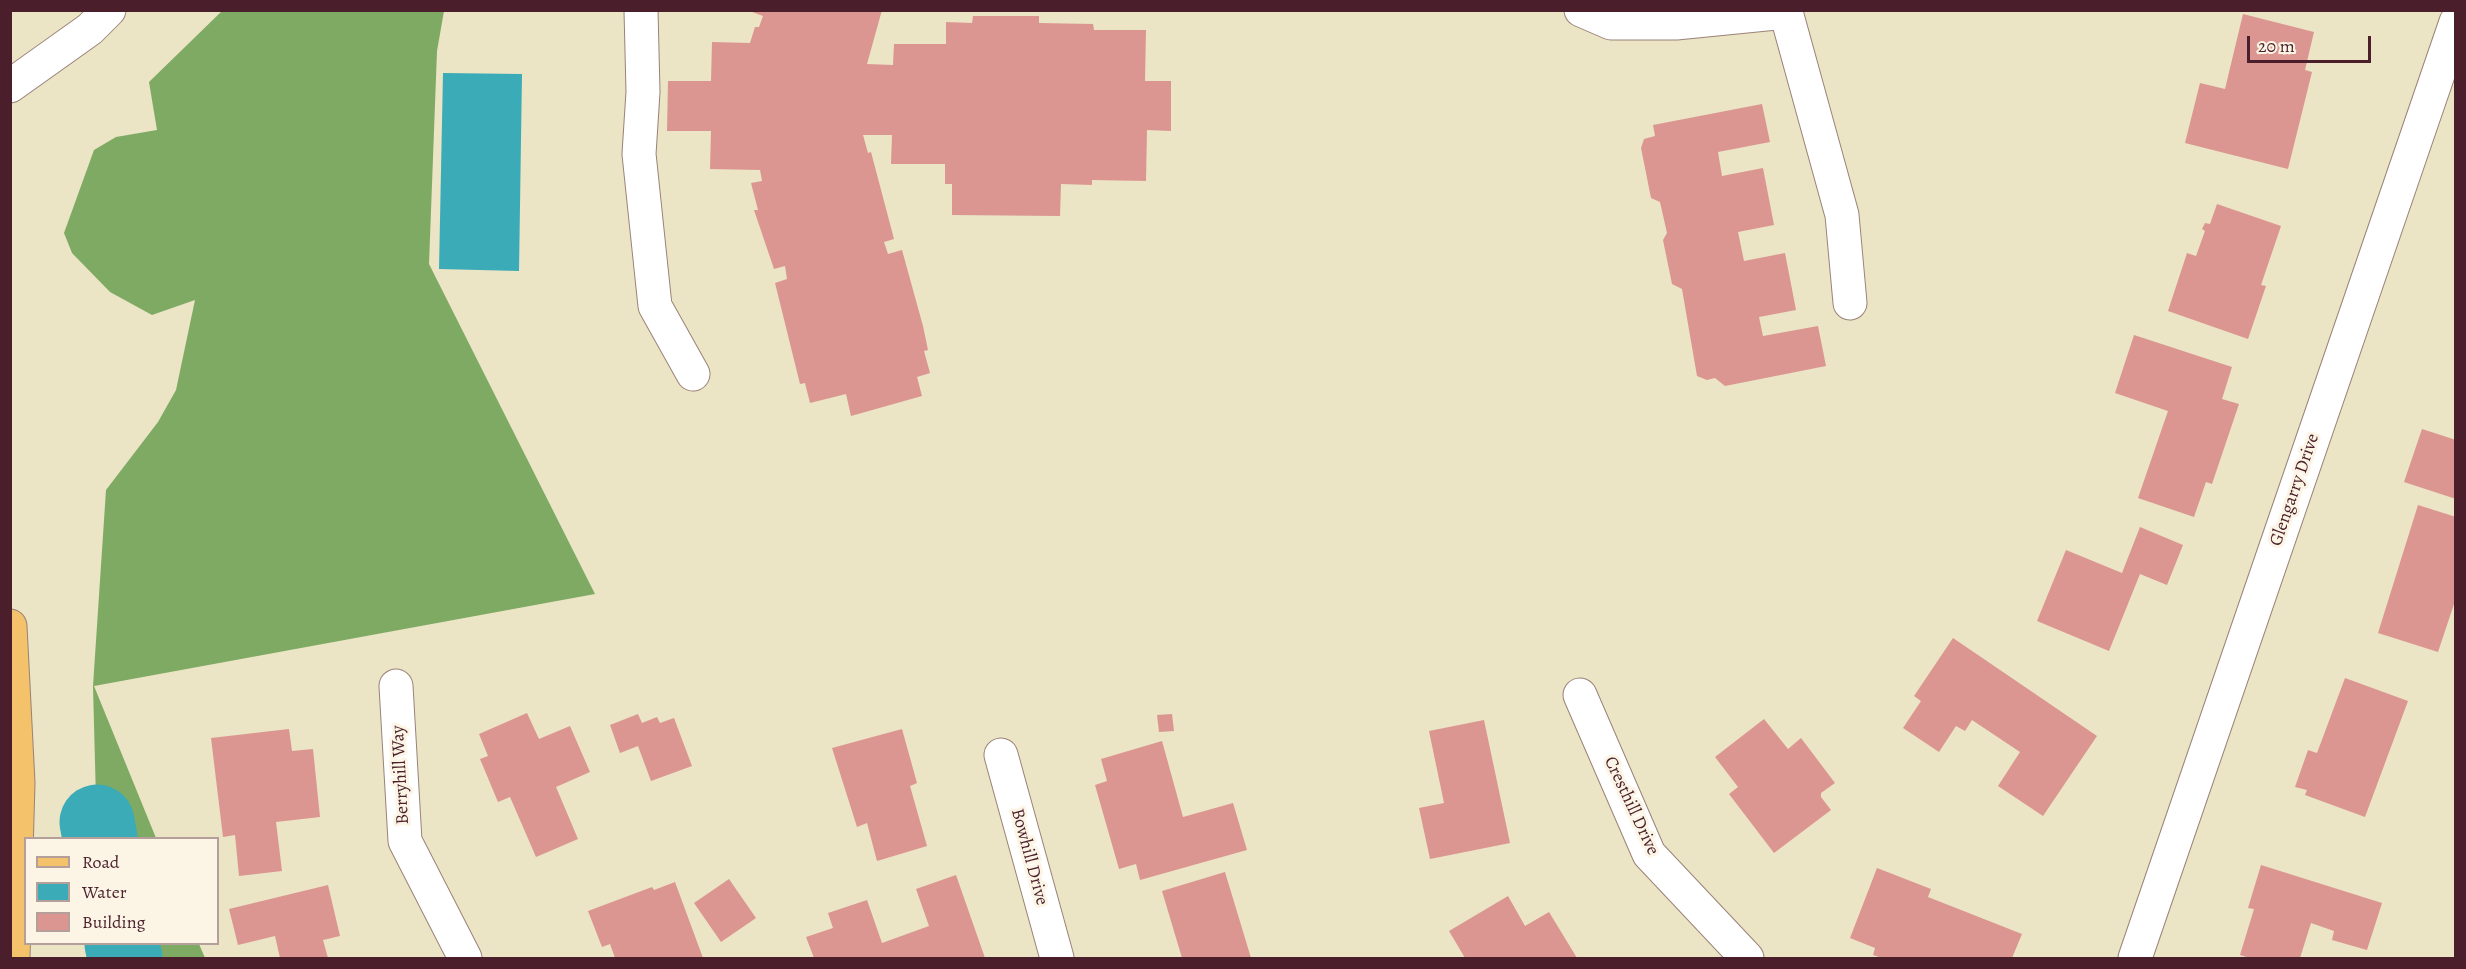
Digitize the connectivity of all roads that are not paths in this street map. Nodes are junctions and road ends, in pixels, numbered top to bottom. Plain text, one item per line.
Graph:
1 (109, 10) edge
2 (641, 10) edge
3 (1581, 10) edge
4 (1786, 11) edge
5 (2456, 22) edge
6 (10, 86) edge
7 (1850, 303) dead end
8 (693, 374) dead end
9 (10, 626) edge
10 (396, 686) dead end
11 (1580, 695) dead end
12 (1001, 755) dead end
13 (14, 958) edge
14 (465, 958) edge
15 (1057, 958) edge
16 (1747, 958) edge
17 (2135, 958) edge

1 - 6 street
2 - 8 street
3 - 4 street
4 - 7 street
5 - 17 street, Glengarry Drive
9 - 13 main road
10 - 14 street, Berryhill Way
11 - 16 street, Cresthill Drive
12 - 15 street, Bowhill Drive

